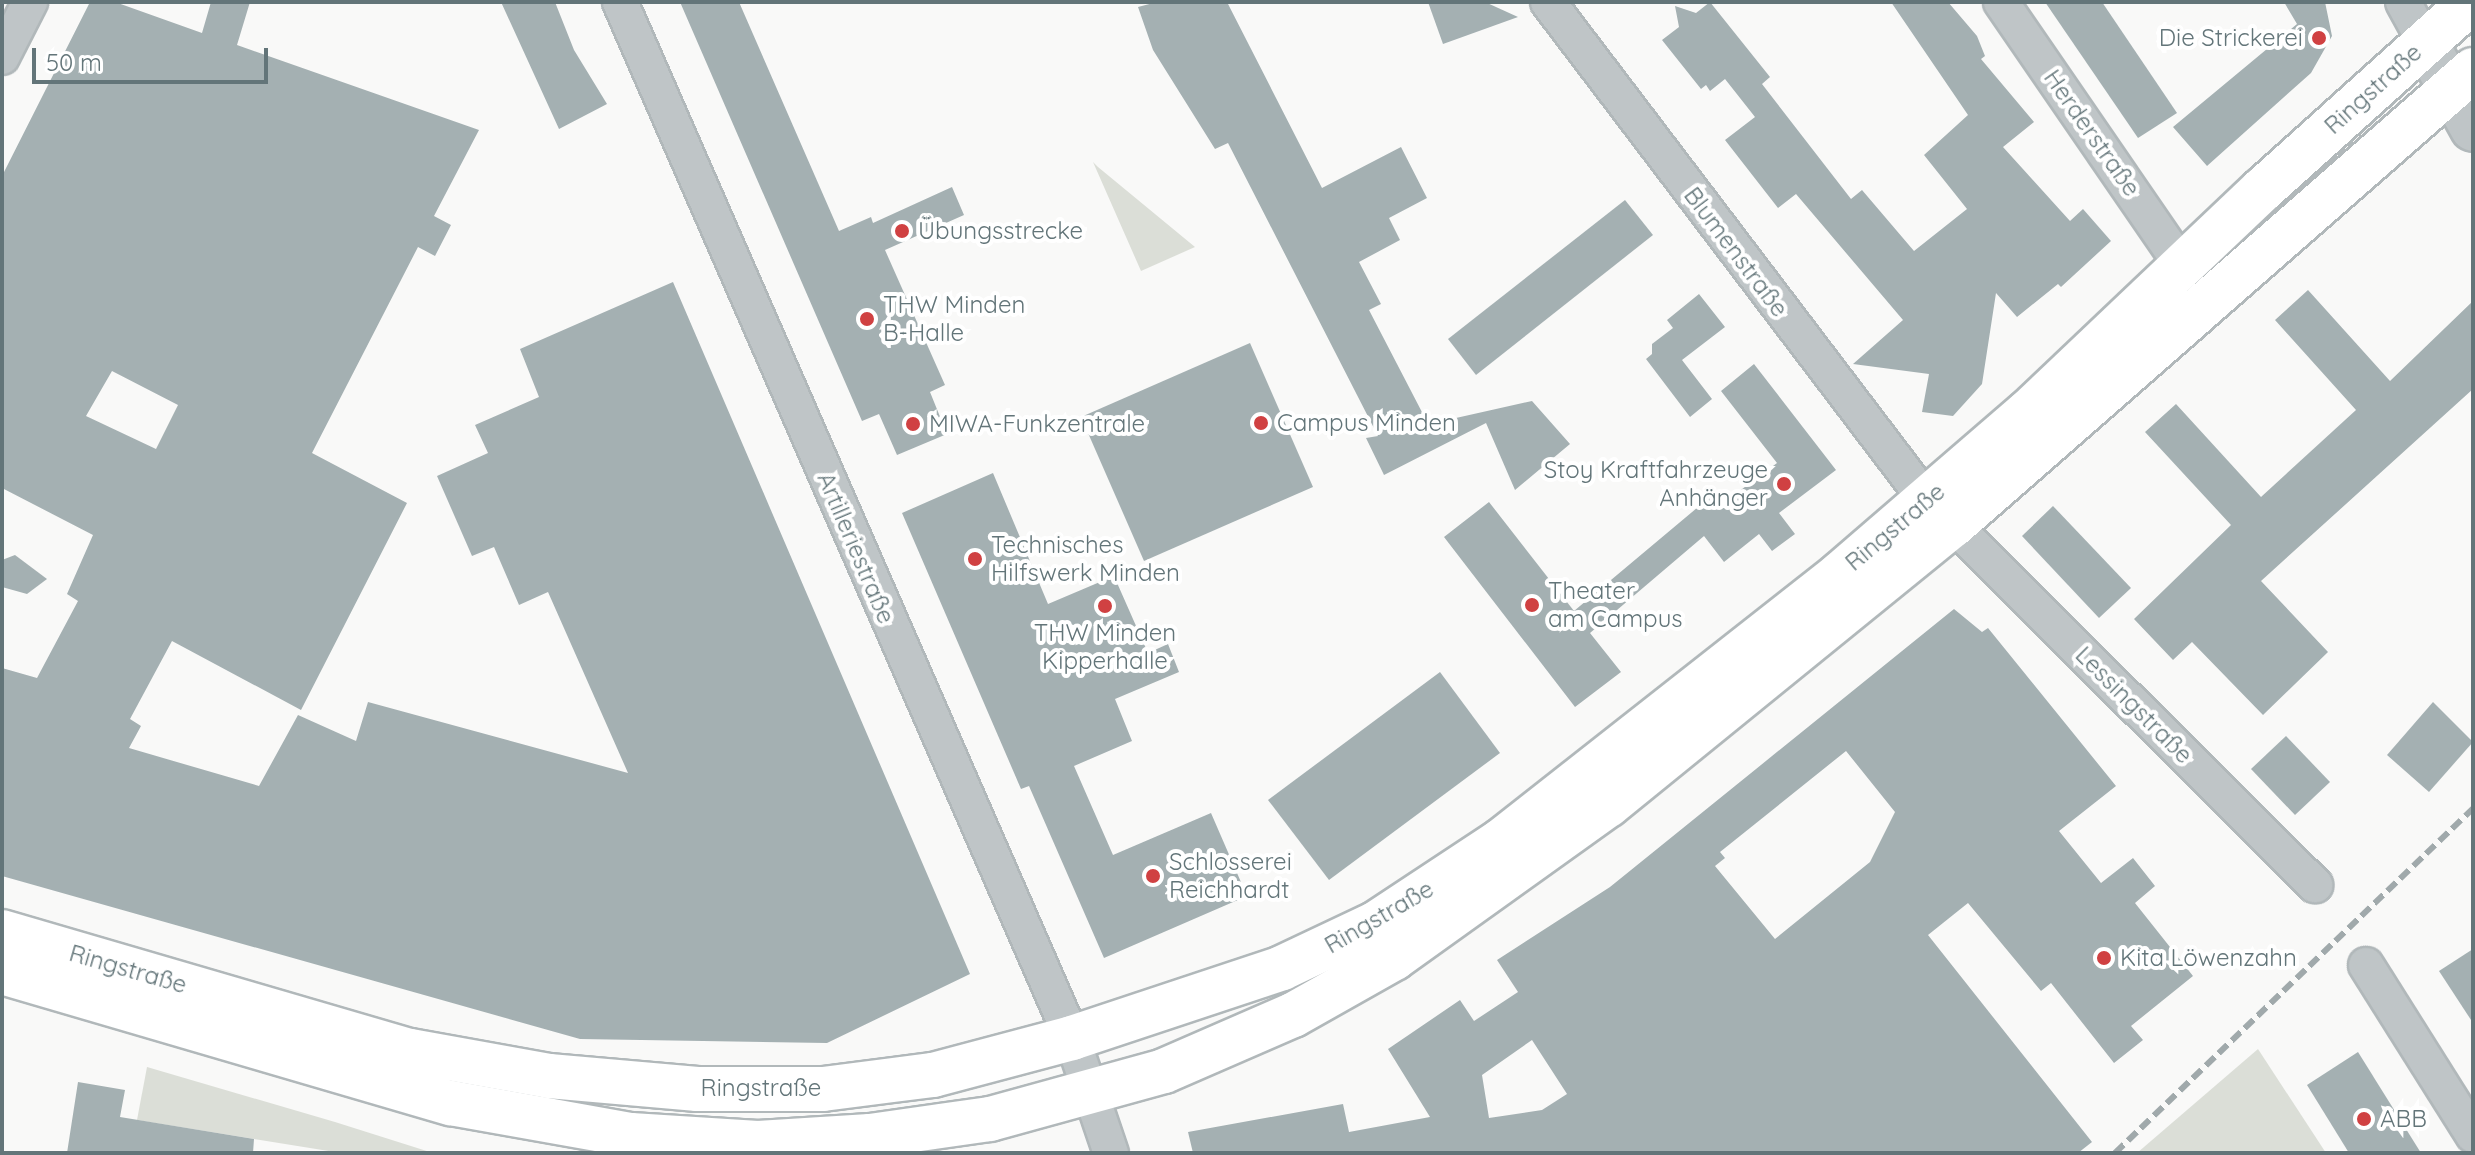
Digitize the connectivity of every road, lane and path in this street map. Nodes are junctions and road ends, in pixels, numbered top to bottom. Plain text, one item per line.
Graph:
1 (30, 2) edge
2 (620, 2) edge
3 (1548, 2) edge
4 (2001, 2) edge
5 (2403, 2) edge
6 (2471, 2) edge
7 (2425, 42) junction
8 (2, 56) edge
9 (2462, 79) edge
10 (2473, 129) edge
11 (2182, 265) junction
12 (1940, 513) junction
13 (2315, 885) dead end
14 (2, 932) edge
15 (2366, 965) dead end
16 (2, 972) edge
17 (1072, 1038) junction
18 (1094, 1093) junction
19 (2473, 1135) edge
20 (1111, 1153) edge

1 - 8 street
2 - 17 street, Artilleriestraße
3 - 12 street, Blumenstraße
4 - 11 street, Herderstraße
5 - 7 street
6 - 7 main road, Ringstraße
7 - 9 street
7 - 11 main road, Ringstraße
9 - 10 street
9 - 12 main road, Ringstraße
11 - 12 main road, Ringstraße
12 - 13 street, Lessingstraße
12 - 17 main road, Ringstraße
12 - 18 main road, Ringstraße
14 - 17 main road, Ringstraße
15 - 19 street
16 - 18 main road, Ringstraße
17 - 18 street, Artilleriestraße
18 - 20 street, Artilleriestraße

